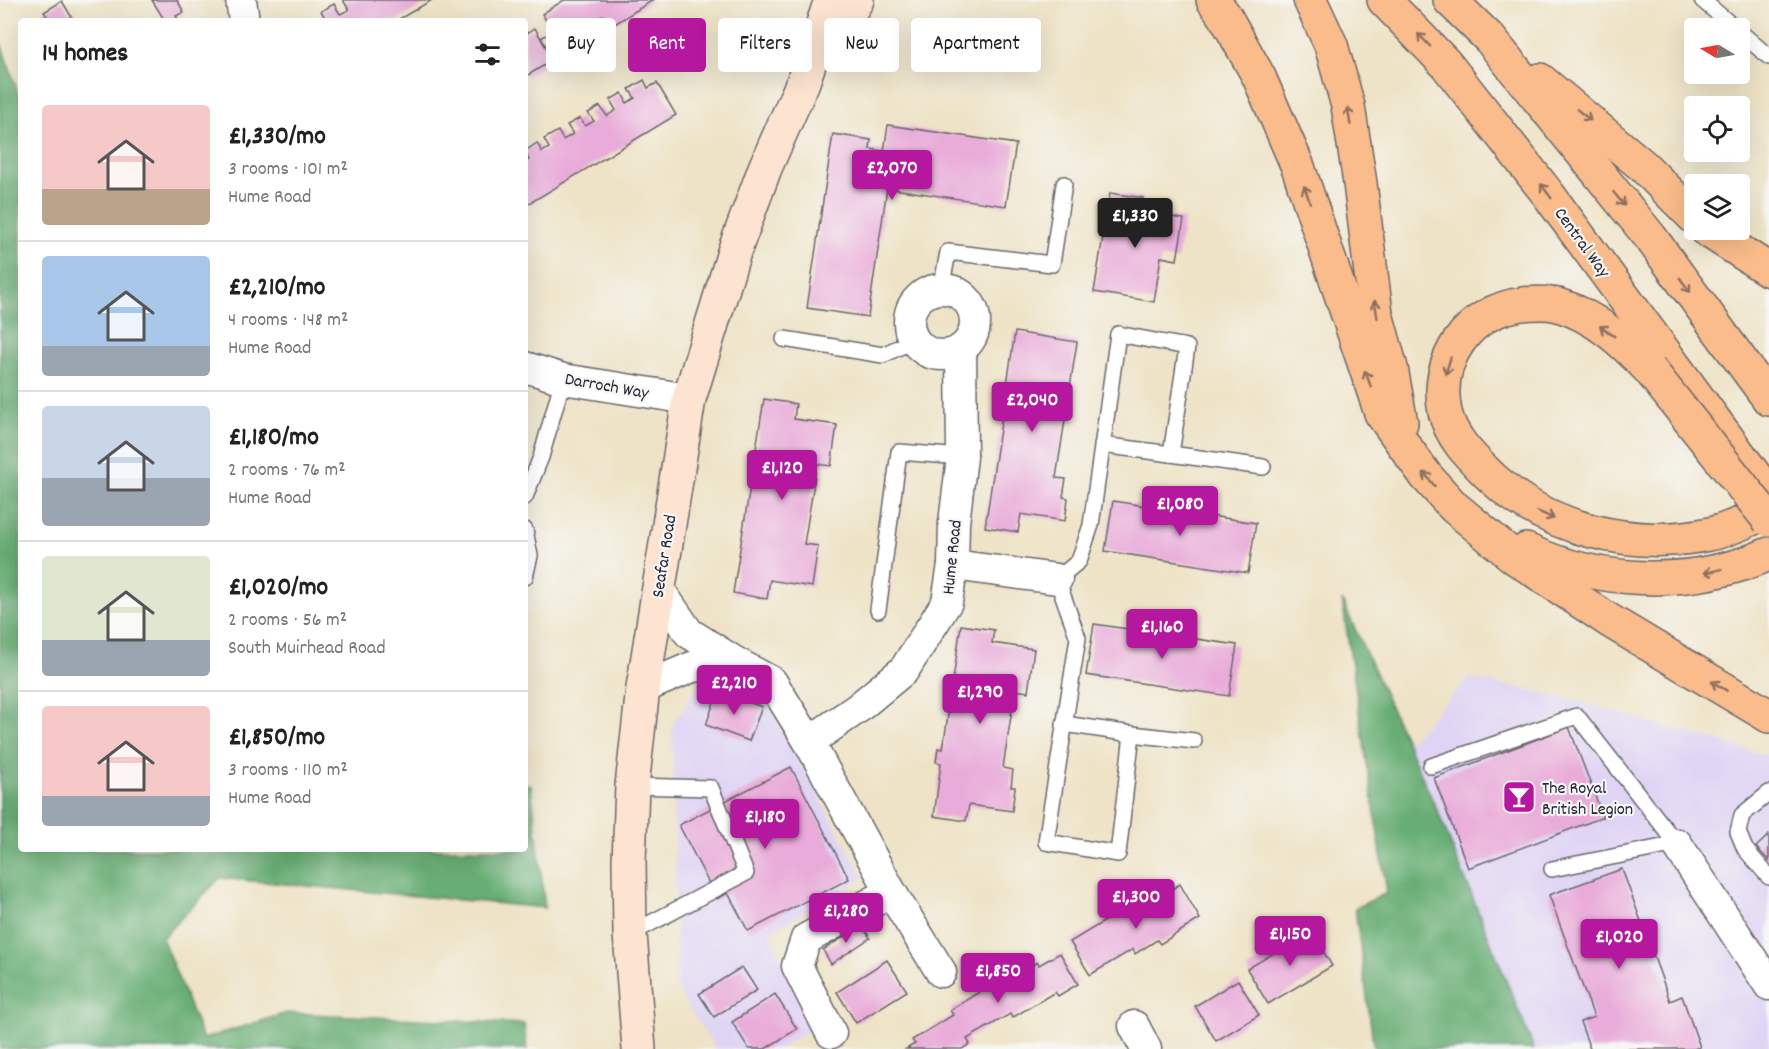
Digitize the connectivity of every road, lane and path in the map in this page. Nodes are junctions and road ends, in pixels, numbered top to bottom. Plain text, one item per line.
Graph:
1 (241, 0) edge
2 (831, 0) edge
3 (857, 0) edge
4 (1213, 0) edge
5 (1310, 0) edge
6 (1384, 0) edge
7 (1450, 0) edge
8 (1702, 0) edge
9 (244, 18) edge
10 (1723, 18) edge
11 (1478, 22) edge
12 (1750, 41) edge
13 (1769, 57) edge
14 (803, 82) junction
15 (1064, 184) dead end
16 (1684, 208) edge
17 (1722, 240) edge
18 (1769, 270) edge
19 (942, 290) junction
20 (784, 339) dead end
21 (914, 340) junction
22 (961, 349) junction
23 (1659, 364) junction
24 (528, 368) edge
25 (563, 379) junction
26 (689, 399) junction
27 (1769, 399) edge
28 (1102, 445) junction
29 (1406, 448) junction
30 (1171, 454) junction
31 (962, 457) junction
32 (1263, 467) dead end
33 (528, 490) edge
34 (1769, 495) edge
35 (1454, 507) junction
36 (1769, 511) edge
37 (1769, 520) edge
38 (528, 546) edge
39 (1769, 554) edge
40 (528, 564) edge
41 (953, 566) junction
42 (1057, 579) junction
43 (658, 588) junction
44 (878, 610) dead end
45 (735, 662) junction
46 (643, 688) junction
47 (1769, 716) edge
48 (1064, 724) junction
49 (1132, 734) junction
50 (1194, 741) dead end
51 (809, 742) junction
52 (1431, 766) dead end
53 (632, 786) junction
54 (1769, 793) edge
55 (1677, 844) junction
56 (1552, 869) dead end
57 (1769, 877) edge
58 (891, 892) junction
59 (630, 934) junction
60 (941, 972) dead end
61 (1766, 973) edge
62 (831, 1033) dead end
63 (639, 1049) edge

1 - 9 street
2 - 14 street, Seafar Road
3 - 14 street, Seafar Road
29 -> 4 main road
29 -> 5 main road
23 -> 6 main road, Central Way
7 - 11 main road
8 - 10 lane
11 -> 16 main road
11 -> 27 main road
12 - 13 lane
14 - 26 street, Seafar Road
15 - 19 lane
17 - 18 main road
19 - 21 street
19 - 22 street
20 - 21 lane
21 - 22 street
22 - 31 street, Hume Road
23 - 34 main road, Central Way
23 -> 36 main road
23 - 37 main road, bridge
24 - 25 street, Darroch Way
25 - 26 street, Darroch Way
25 - 33 lane
26 - 43 street, Seafar Road
28 - 30 lane
28 - 30 lane
28 - 42 lane
35 -> 29 main road
30 - 32 lane
31 - 41 street, Hume Road
31 - 44 lane
39 -> 35 main road
47 -> 35 main road
38 - 40 lane
41 - 42 street
41 - 51 street, Hume Road
42 - 48 lane
43 - 45 street
43 - 46 street, Seafar Road
45 - 46 street
45 - 51 street
46 - 53 street, Seafar Road
48 - 49 lane
48 - 49 lane
49 - 50 lane
51 - 58 street
52 - 55 lane
53 - 59 street, Seafar Road
53 - 59 lane
54 - 57 lane
55 - 56 lane
55 - 61 street
58 - 60 street
58 - 62 street
59 - 63 street, Seafar Road

